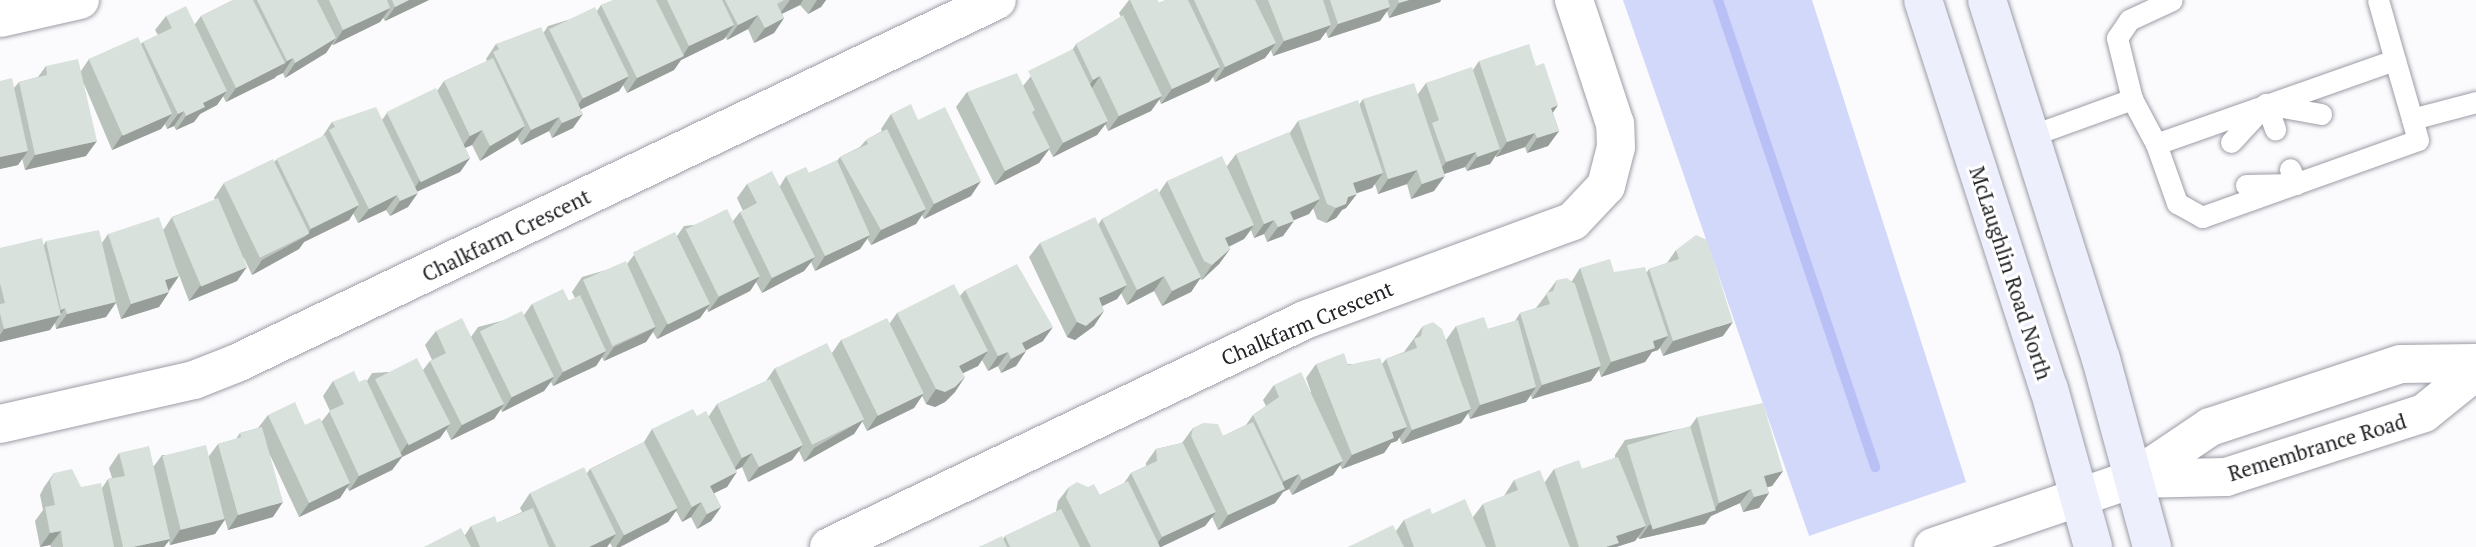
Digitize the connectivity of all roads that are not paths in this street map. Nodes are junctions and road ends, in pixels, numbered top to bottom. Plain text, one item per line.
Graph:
1 (79, 0) edge
2 (997, 0) edge
3 (1574, 0) edge
4 (1923, 0) edge
5 (1987, 0) edge
6 (2172, 0) edge
7 (2378, 0) edge
8 (0, 18) edge
9 (2395, 60) junction
10 (2132, 99) junction
11 (2476, 102) edge
12 (2266, 104) junction
13 (2321, 114) dead end
14 (2412, 119) junction
15 (2275, 129) dead end
16 (2030, 136) junction
17 (2231, 142) dead end
18 (2156, 144) junction
19 (2335, 156) dead end
20 (2293, 176) junction
21 (2246, 185) dead end
22 (2476, 363) edge
23 (2476, 370) edge
24 (0, 424) edge
25 (2133, 479) junction
26 (2079, 498) junction
27 (829, 547) edge
28 (1933, 547) edge
29 (2093, 547) edge
30 (2152, 547) edge

1 - 8 street
2 - 24 street, Chalkfarm Crescent
3 - 27 street, Chalkfarm Crescent
4 - 26 main road, McLaughlin Road North
5 - 16 main road
6 - 10 lane
7 - 9 lane
9 - 12 lane
9 - 14 lane
10 - 16 lane
10 - 18 lane
11 - 14 lane
12 - 13 lane
12 - 15 lane
12 - 17 lane
12 - 18 lane
14 - 20 lane
16 - 25 main road
18 - 20 lane
19 - 20 lane
20 - 21 lane
22 - 25 street
23 - 25 street, Remembrance Road
25 - 26 street
25 - 30 main road
26 - 28 street
26 - 29 main road, McLaughlin Road North

